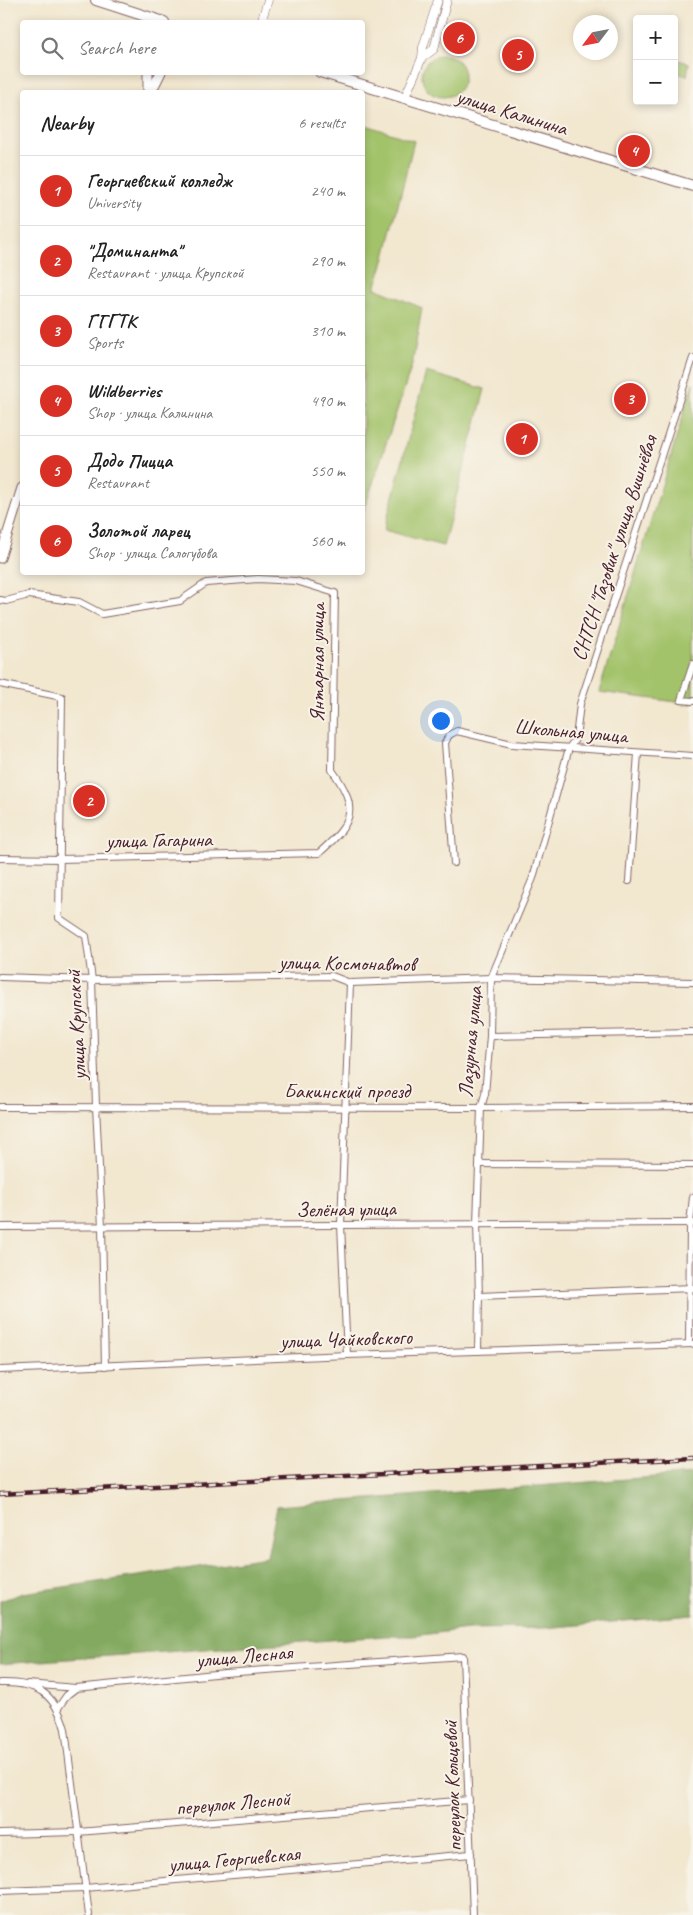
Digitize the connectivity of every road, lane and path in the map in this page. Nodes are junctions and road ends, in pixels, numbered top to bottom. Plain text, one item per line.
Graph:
1 (96, 0) edge
2 (268, 0) edge
3 (438, 0) edge
4 (447, 0) edge
5 (153, 20) edge
6 (262, 20) edge
7 (422, 58) junction
8 (148, 75) edge
9 (159, 75) edge
10 (329, 75) edge
11 (150, 90) edge
12 (151, 90) edge
13 (404, 99) junction
14 (693, 186) edge
15 (693, 358) edge
16 (20, 494) edge
17 (0, 558) edge
18 (0, 600) edge
19 (693, 664) edge
20 (0, 684) edge
21 (693, 701) edge
22 (569, 748) junction
23 (638, 753) junction
24 (693, 756) edge
25 (319, 853) joint
26 (0, 858) edge
27 (60, 858) junction
28 (454, 864) dead end
29 (629, 881) dead end
30 (0, 977) edge
31 (491, 978) junction
32 (92, 980) junction
33 (693, 982) edge
34 (350, 983) junction
35 (693, 1032) edge
36 (490, 1036) junction
37 (96, 1106) junction
38 (693, 1106) edge
39 (0, 1107) edge
40 (346, 1107) junction
41 (481, 1108) junction
42 (480, 1164) junction
43 (693, 1165) edge
44 (693, 1198) edge
45 (692, 1223) edge
46 (477, 1224) junction
47 (341, 1225) junction
48 (0, 1227) edge
49 (102, 1227) junction
50 (691, 1288) edge
51 (479, 1296) junction
52 (691, 1344) edge
53 (478, 1351) junction
54 (347, 1355) junction
55 (105, 1366) junction
56 (0, 1370) edge
57 (464, 1656) joint
58 (0, 1683) edge
59 (28, 1684) junction
60 (76, 1688) junction
61 (58, 1708) junction
62 (469, 1800) junction
63 (78, 1832) junction
64 (0, 1834) edge
65 (471, 1854) junction
66 (85, 1888) junction
67 (0, 1890) edge
68 (89, 1915) edge
69 (473, 1915) edge

1 - 5 main road
2 - 6 street
3 - 7 street
4 - 7 street
7 - 13 street
8 - 11 main road
9 - 12 main road
10 - 13 main road, улица Калинина
13 - 14 main road, улица Калинина
15 - 22 street, СНТСН "Газовик" улица Вишнёвая
16 - 17 main road
18 - 25 street, Янтарная улица
19 - 21 street
20 - 27 street, улица Крупской
22 - 23 street, Школьная улица
22 - 28 street, Школьная улица
22 - 31 street, Лазурная улица
23 - 24 street, Школьная улица
23 - 29 street
25 - 27 street, улица Гагарина
26 - 27 street, улица Гагарина
27 - 32 street, улица Крупской
30 - 32 street, улица Космонавтов
31 - 33 street, улица Космонавтов
31 - 34 street, улица Космонавтов
31 - 36 street, Лазурная улица
32 - 34 street, улица Космонавтов
32 - 37 street, улица Крупской
34 - 40 street
35 - 36 street
36 - 41 street, Лазурная улица
37 - 39 street, Бакинский проезд
37 - 40 street, Бакинский проезд
37 - 49 street, улица Крупской
38 - 41 street, Бакинский проезд
40 - 41 street, Бакинский проезд
40 - 47 street
41 - 42 street, Лазурная улица
42 - 43 street
42 - 46 street, Лазурная улица
44 - 45 street
45 - 46 street, Зелёная улица
45 - 50 street
46 - 47 street, Зелёная улица
46 - 51 street, Лазурная улица
47 - 49 street, Зелёная улица
47 - 54 street
48 - 49 street, Зелёная улица
49 - 55 street, улица Крупской
50 - 51 street
50 - 52 street
51 - 53 street, Лазурная улица
52 - 53 street, улица Чайковского
53 - 54 street, улица Чайковского
54 - 55 street, улица Чайковского
55 - 56 street, улица Чайковского
57 - 60 street, улица Лесная
57 - 62 street, переулок Кольцевой
58 - 59 street, улица Лесная
59 - 60 street, улица Лесная
59 - 61 street
60 - 61 street
61 - 63 street
62 - 63 street, переулок Лесной
62 - 65 street, переулок Кольцевой
63 - 64 street, переулок Лесной
63 - 66 street
65 - 66 street, улица Георгиевская
65 - 69 street, переулок Кольцевой
66 - 67 street, улица Георгиевская
66 - 68 street

